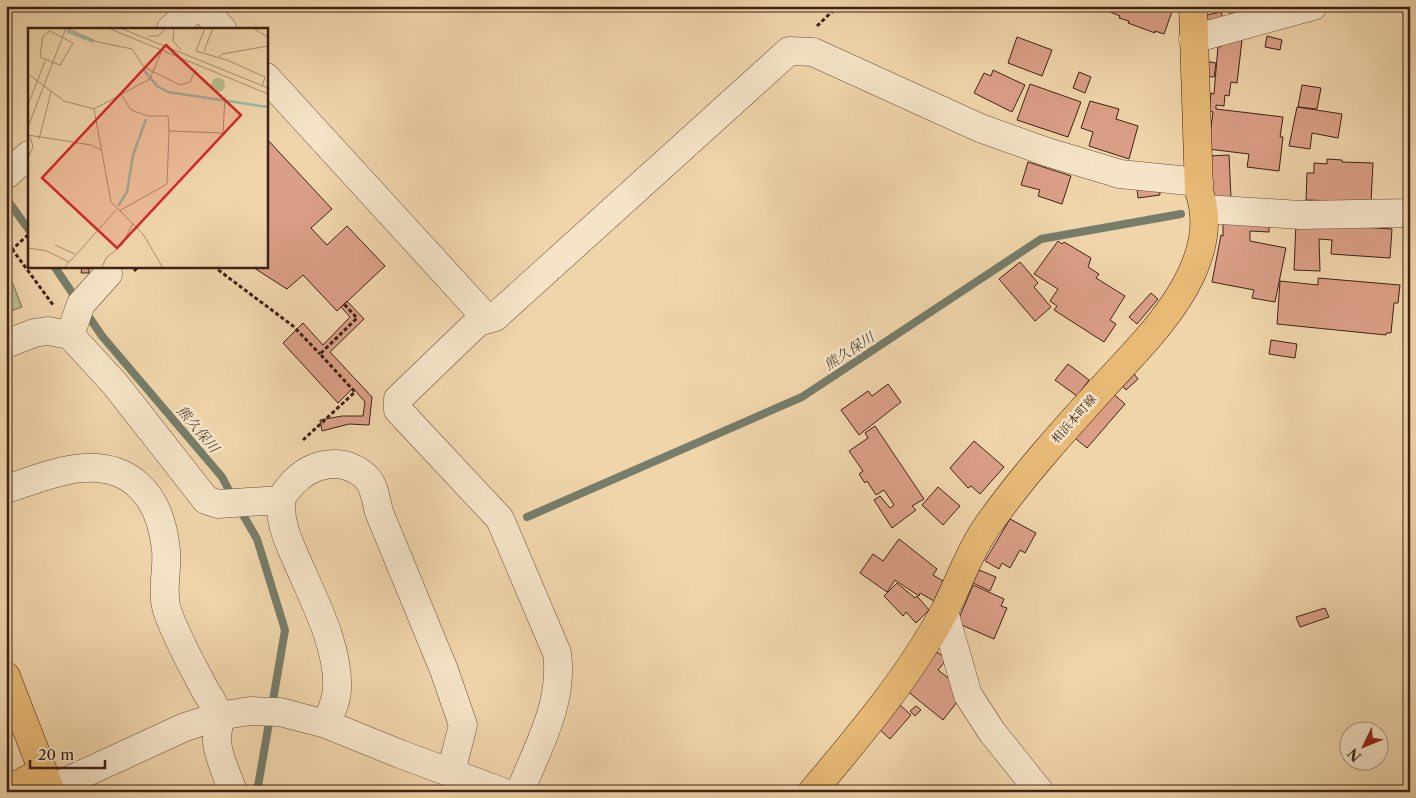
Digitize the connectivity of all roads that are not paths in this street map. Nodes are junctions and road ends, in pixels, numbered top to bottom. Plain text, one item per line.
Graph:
1 (197, 6) edge
2 (201, 6) edge
3 (1193, 6) edge
4 (1313, 6) edge
5 (172, 28) edge
6 (221, 28) edge
7 (1193, 39) junction
8 (268, 79) edge
9 (28, 156) edge
10 (6, 175) edge
11 (1199, 182) junction
12 (1205, 209) junction
13 (1410, 213) edge
14 (108, 274) dead end
15 (73, 314) junction
16 (478, 322) junction
17 (6, 344) edge
18 (6, 489) edge
19 (281, 500) junction
20 (944, 612) junction
21 (6, 676) edge
22 (219, 716) junction
23 (326, 724) junction
24 (451, 772) junction
25 (48, 784) edge
26 (6, 791) edge
27 (234, 792) edge
28 (503, 792) edge
29 (520, 792) edge
30 (812, 792) edge
31 (1040, 792) edge

1 - 5 street
2 - 6 street
3 - 7 main road, 相浜本町線
4 - 7 street
7 - 11 main road, 相浜本町線
8 - 16 street
9 - 10 street
11 - 12 main road, 相浜本町線
11 - 16 street
12 - 13 street
12 - 20 main road, 相浜本町線
14 - 15 street
15 - 17 street
15 - 19 street
16 - 29 street
18 - 22 street
19 - 23 street
19 - 24 street
20 - 30 main road, 相浜本町線
20 - 31 street
21 - 25 main road
22 - 23 street
22 - 25 street
22 - 27 street
23 - 24 street
24 - 28 street
25 - 26 main road

